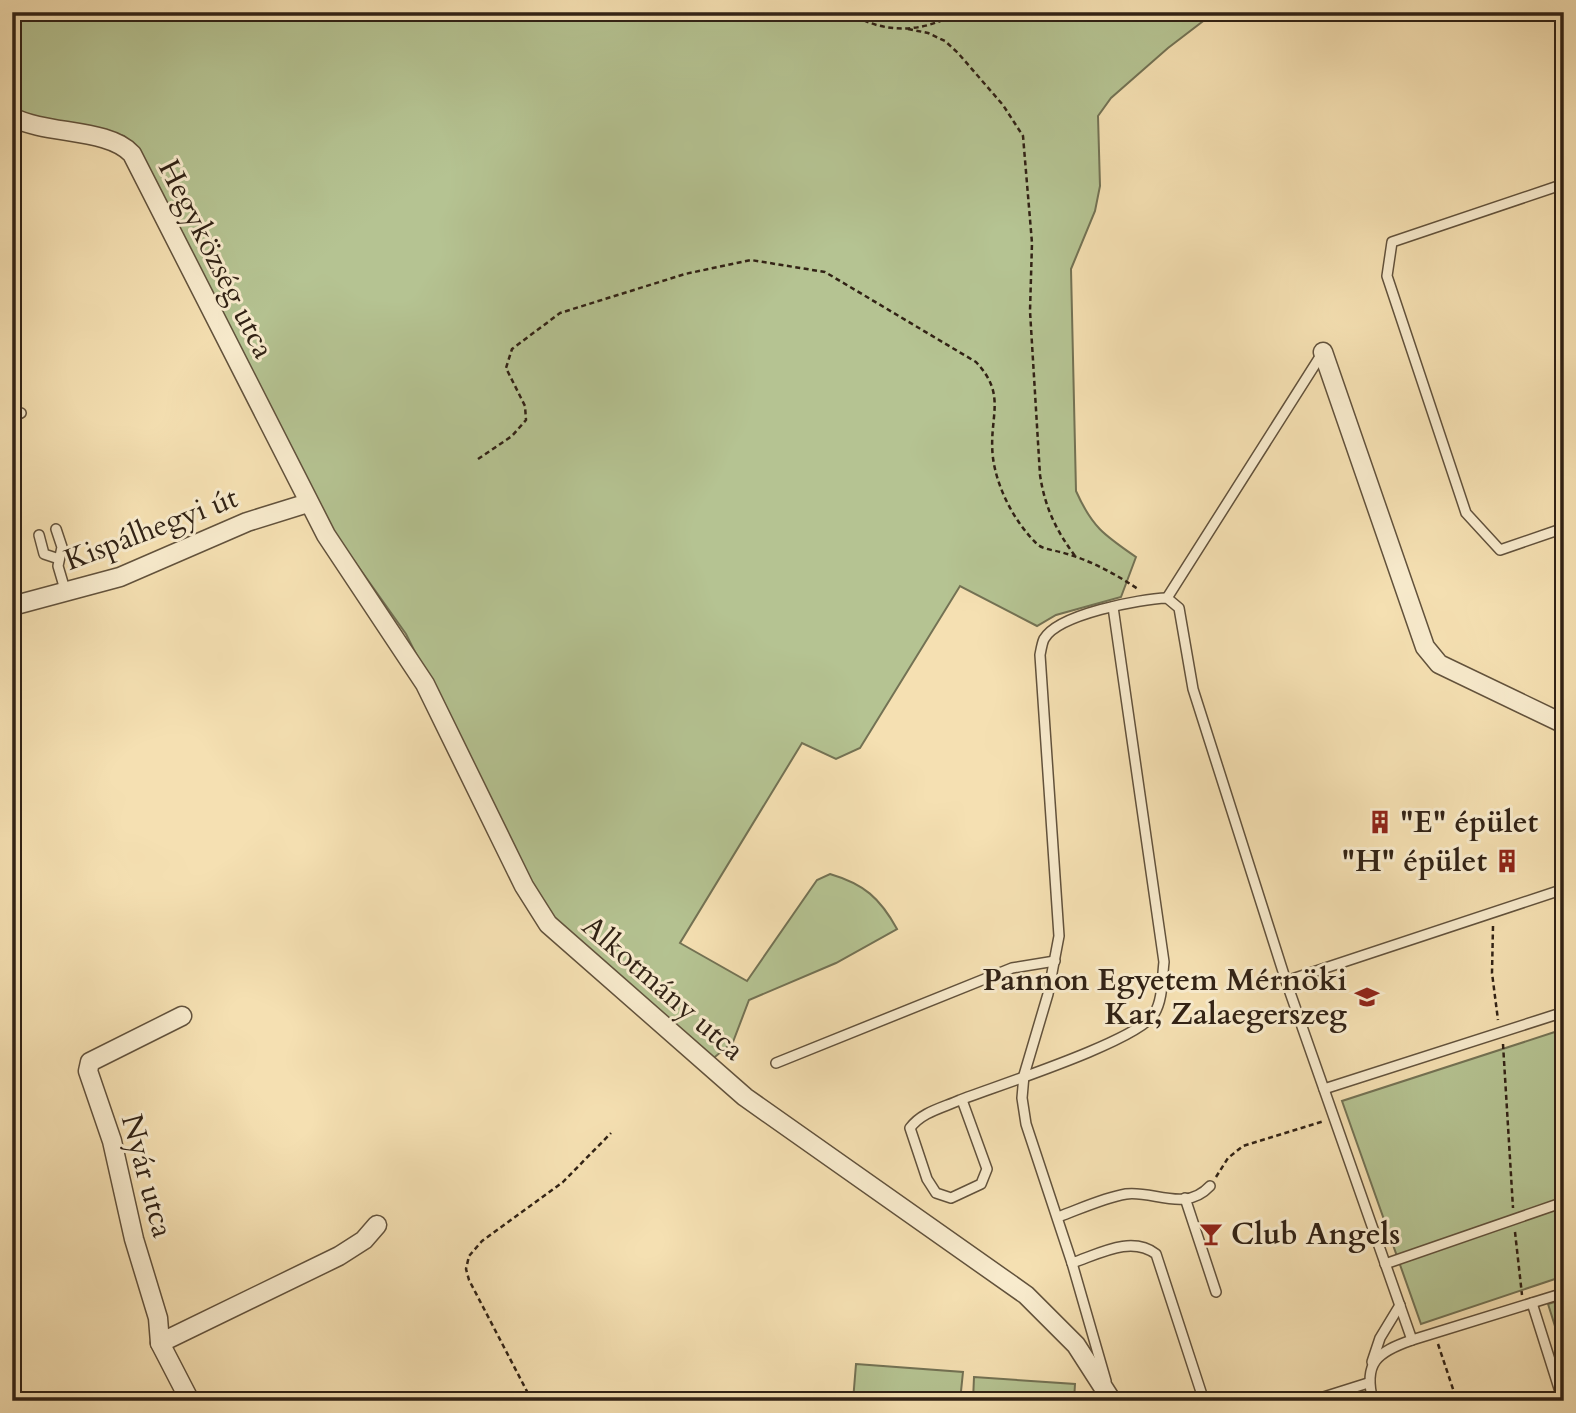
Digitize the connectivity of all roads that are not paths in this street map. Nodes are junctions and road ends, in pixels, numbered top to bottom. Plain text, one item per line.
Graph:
1 (12, 117) edge
2 (1564, 184) edge
3 (1323, 352) joint
4 (308, 503) junction
5 (1564, 528) edge
6 (56, 529) dead end
7 (38, 535) dead end
8 (59, 559) junction
9 (66, 593) junction
10 (1167, 598) junction
11 (12, 606) edge
12 (1113, 607) junction
13 (1564, 724) edge
14 (1564, 889) edge
15 (1055, 961) junction
16 (1286, 981) junction
17 (1564, 1012) edge
18 (182, 1016) dead end
19 (776, 1063) dead end
20 (1024, 1075) junction
21 (1324, 1089) junction
22 (962, 1100) junction
23 (1210, 1186) road end
24 (1185, 1198) junction
25 (1564, 1202) edge
26 (1058, 1217) junction
27 (377, 1225) dead end
28 (1072, 1262) junction
29 (1385, 1264) junction
30 (1216, 1292) dead end
31 (1564, 1293) edge
32 (1527, 1304) junction
33 (1400, 1306) junction
34 (1412, 1340) junction
35 (160, 1343) junction
36 (1370, 1367) junction
37 (1368, 1383) junction
38 (1111, 1399) edge
39 (190, 1401) edge
40 (1204, 1401) edge
41 (1311, 1401) edge
42 (1373, 1401) edge
43 (1563, 1401) edge

1 - 4 street, Hegyközség utca
2 - 5 lane
3 - 10 lane
3 - 13 street
4 - 9 street, Kispálhegyi út
4 - 38 street, Alkotmány utca
6 - 8 lane
7 - 8 lane
8 - 9 lane
9 - 11 street, Kispálhegyi út
10 - 12 lane
10 - 16 lane
12 - 15 lane
12 - 20 lane
14 - 16 lane
15 - 19 lane
15 - 20 lane
16 - 21 lane
17 - 21 lane
18 - 35 street, Nyár utca
20 - 22 lane
20 - 26 lane
21 - 29 lane
22 - 22 lane
23 - 24 lane
24 - 26 lane
24 - 30 lane
25 - 29 lane
26 - 28 lane
27 - 35 street
28 - 38 lane
28 - 40 lane
29 - 33 lane
31 - 32 lane
32 - 34 lane
32 - 43 lane
33 - 34 lane
33 - 36 lane
34 - 36 lane
35 - 39 street, Nyár utca
36 - 37 lane
37 - 41 lane
37 - 42 lane

